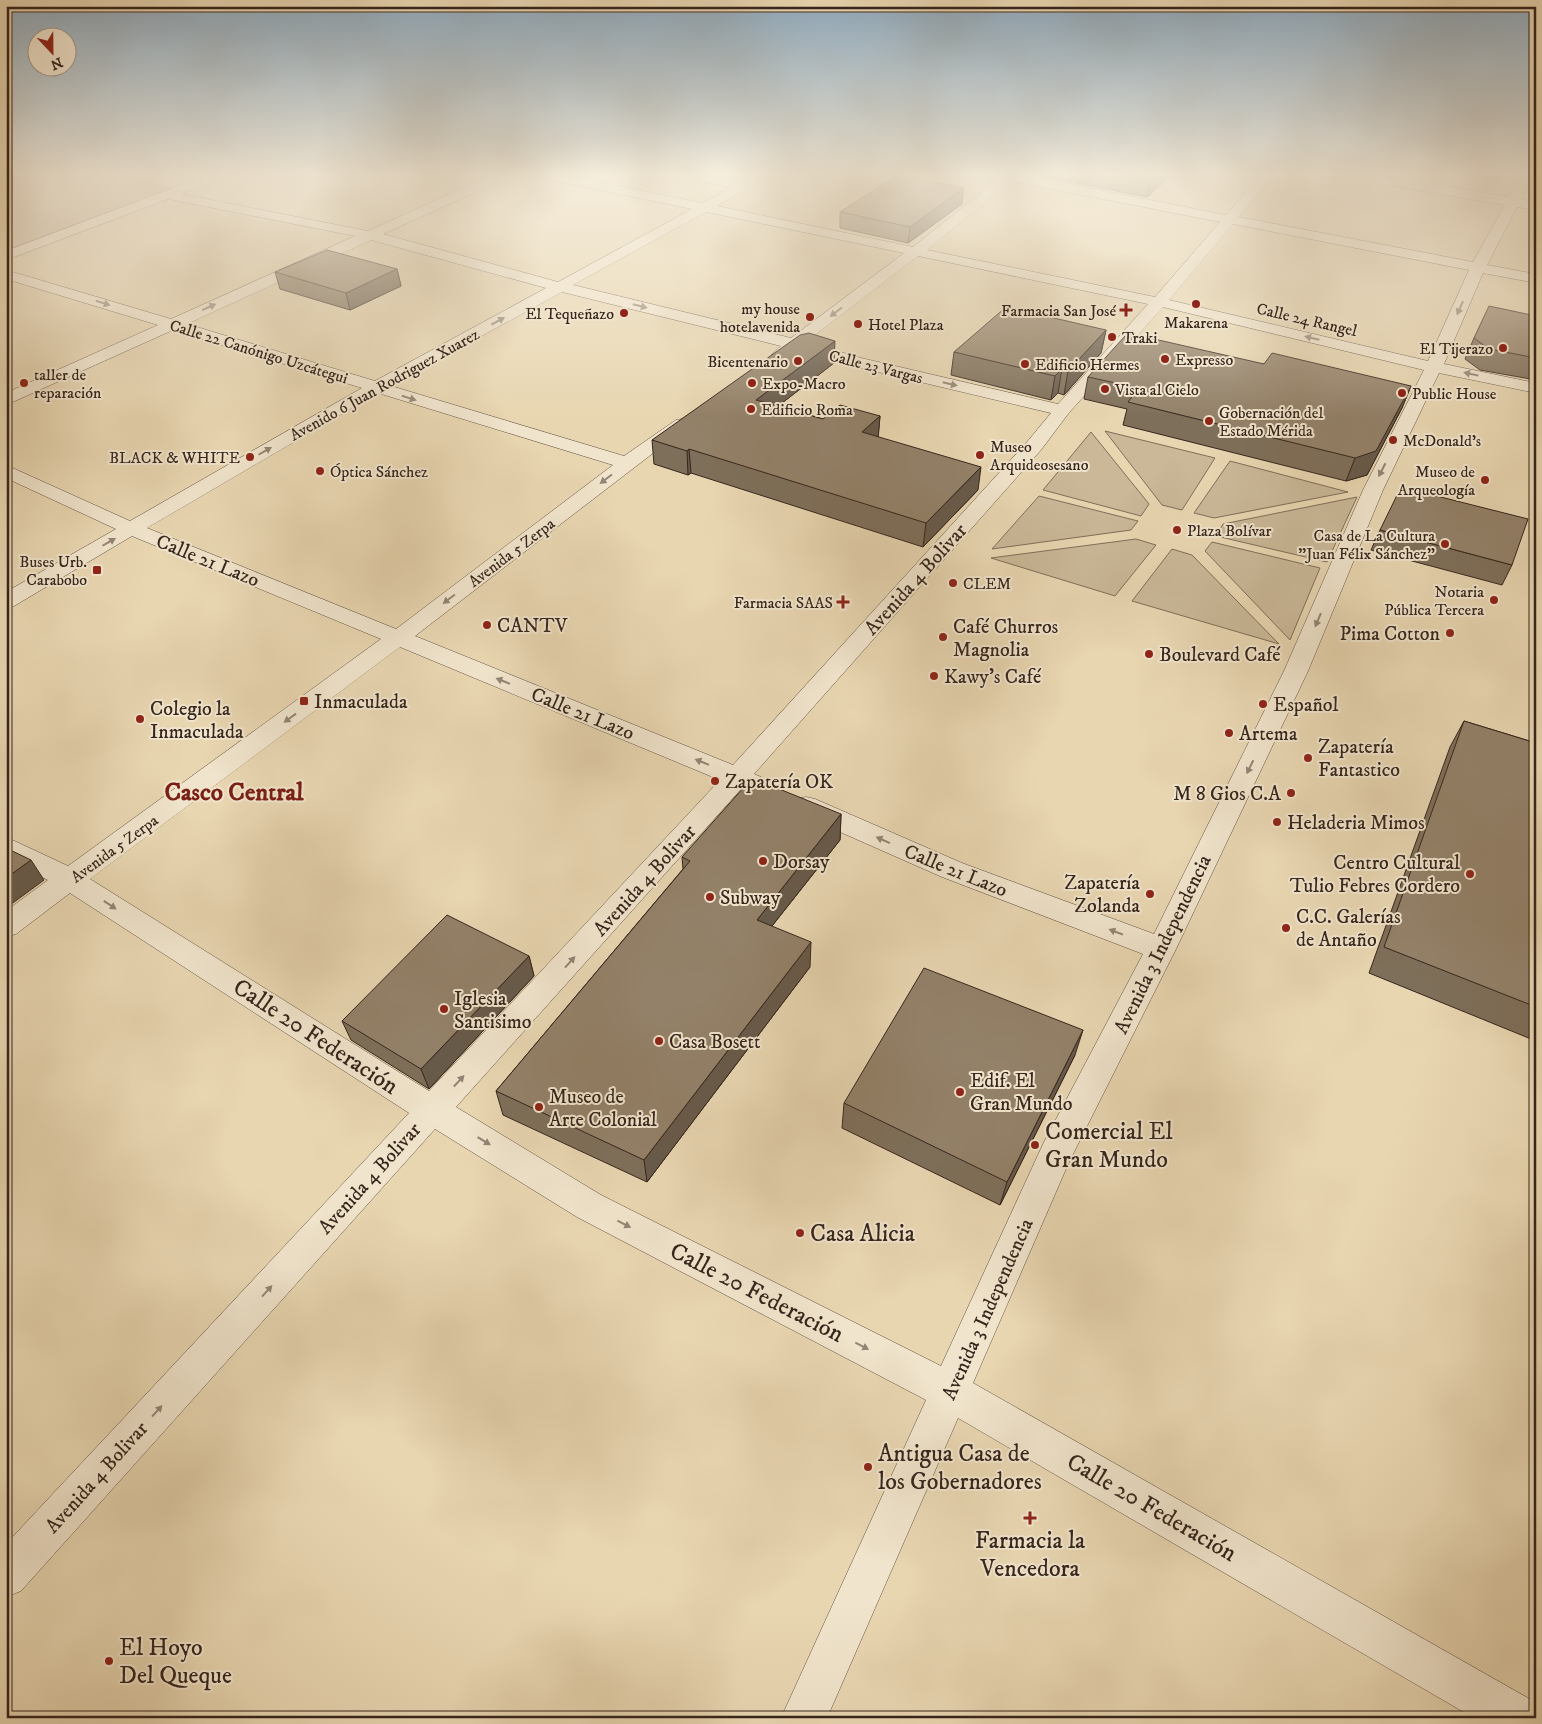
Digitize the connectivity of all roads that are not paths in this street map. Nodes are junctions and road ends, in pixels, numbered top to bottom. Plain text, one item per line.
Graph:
1 (326, 254) edge
2 (442, 254) edge
3 (618, 254) edge
4 (911, 254) edge
5 (932, 254) edge
6 (1201, 254) edge
7 (1402, 254) edge
8 (1487, 254) edge
9 (1477, 269) junction
10 (6, 274) edge
11 (1536, 279) edge
12 (561, 286) junction
13 (1159, 302) junction
14 (170, 324) junction
15 (794, 344) junction
16 (762, 367) edge
17 (1434, 367) junction
18 (376, 387) junction
19 (1536, 388) edge
20 (6, 400) edge
21 (1062, 410) junction
22 (699, 412) edge
23 (627, 463) junction
24 (6, 472) edge
25 (132, 529) junction
26 (6, 601) edge
27 (398, 638) junction
28 (738, 776) junction
29 (6, 847) edge
30 (71, 880) junction
31 (6, 926) edge
32 (1161, 949) junction
33 (432, 1110) junction
34 (951, 1392) junction
35 (6, 1576) edge
36 (804, 1718) edge
37 (1519, 1718) edge

14 -> 1 street
2 - 12 street, Calle 23 Vargas
3 - 12 street, Avenido 6 Juan Rodriguez Xuarez
4 -> 15 street
5 - 13 street, Calle 24 Rangel
6 - 13 street, Avenida 4 Bolivar
7 - 9 street
8 - 9 street, Avenida 3 Independencia
9 - 11 street
9 -> 17 street, Avenida 3 Independencia
10 -> 14 street, Calle 22 Canónigo Uzcátegui
12 -> 15 street, Calle 23 Vargas
18 -> 12 street, Avenido 6 Juan Rodriguez Xuarez
17 -> 13 street, Calle 24 Rangel
13 - 21 street, Avenida 4 Bolivar
14 - 18 street, Calle 22 Canónigo Uzcátegui
14 - 20 street
15 - 16 street
15 -> 21 street, Calle 23 Vargas
19 -> 17 street, Calle 24 Rangel
17 -> 32 street, Avenida 3 Independencia
18 -> 23 street, Calle 22 Canónigo Uzcátegui
25 -> 18 street, Avenido 6 Juan Rodriguez Xuarez
21 - 28 street, Avenida 4 Bolivar
22 - 23 street, Avenida 5 Zerpa
23 -> 27 street, Avenida 5 Zerpa
24 - 25 street, Calle 21 Lazo
26 -> 25 street, Avenido 6 Juan Rodriguez Xuarez
25 - 27 street, Calle 21 Lazo
28 -> 27 street, Calle 21 Lazo
27 -> 30 street, Avenida 5 Zerpa
32 -> 28 street, Calle 21 Lazo
33 -> 28 street, Avenida 4 Bolivar
29 - 30 street, Calle 20 Federación
30 - 31 street, Avenida 5 Zerpa
30 -> 33 street, Calle 20 Federación
32 - 34 street, Avenida 3 Independencia
33 -> 34 street, Calle 20 Federación
35 -> 33 street, Avenida 4 Bolivar
34 - 36 street, Avenida 3 Independencia
34 - 37 street, Calle 20 Federación

